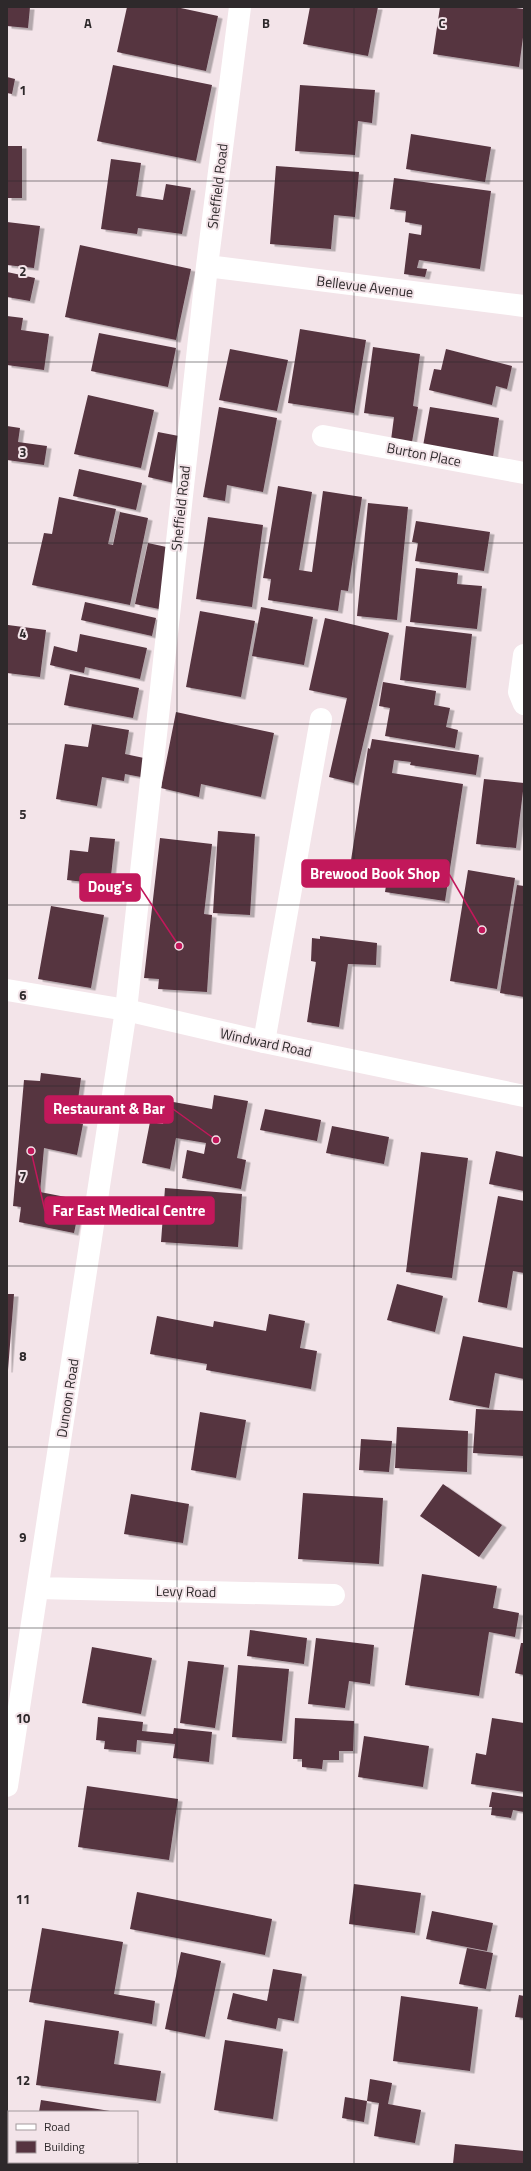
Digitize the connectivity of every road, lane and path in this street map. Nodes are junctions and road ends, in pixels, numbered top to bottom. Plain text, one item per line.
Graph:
1 (240, 7) edge
2 (207, 266) junction
3 (524, 306) edge
4 (323, 436) dead end
5 (524, 473) edge
6 (524, 655) edge
7 (524, 704) edge
8 (320, 719) dead end
9 (7, 990) edge
10 (126, 1010) junction
11 (264, 1042) junction
12 (524, 1096) edge
13 (38, 1588) junction
14 (334, 1595) dead end
15 (7, 1786) edge

1 - 2 street, Sheffield Road
2 - 3 street, Bellevue Avenue
2 - 10 street, Sheffield Road
4 - 5 street, Burton Place
6 - 7 street
8 - 11 street
9 - 10 street, Windward Road
10 - 11 street, Windward Road
10 - 13 street, Dunoon Road
11 - 12 street, Windward Road
13 - 14 street, Levy Road
13 - 15 street, Dunoon Road

